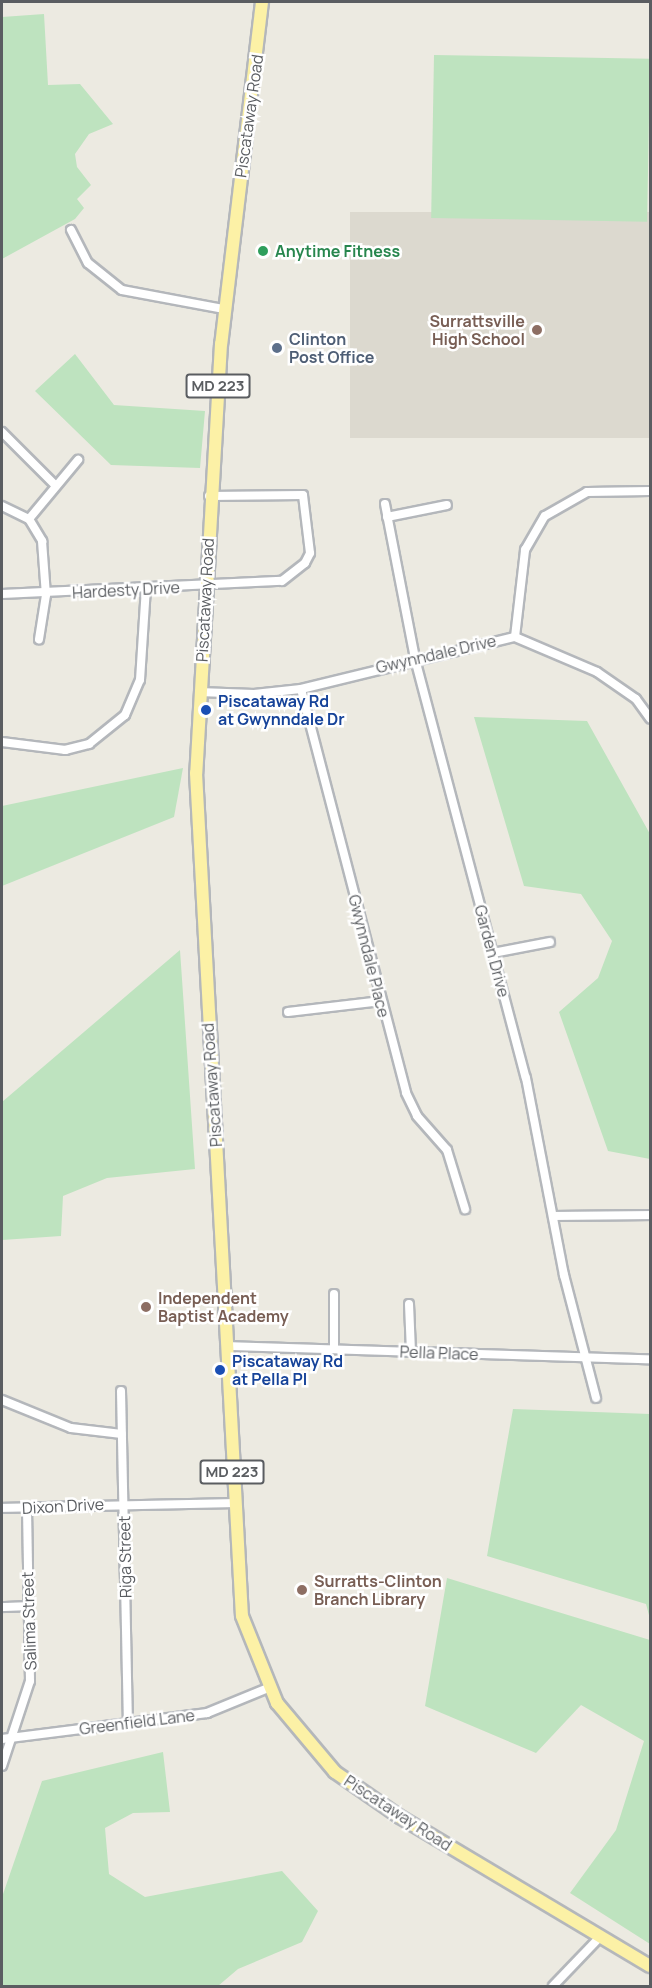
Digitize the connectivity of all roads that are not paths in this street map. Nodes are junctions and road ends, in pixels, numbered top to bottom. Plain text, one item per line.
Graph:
1 (262, 2) edge
2 (71, 230) dead end
3 (224, 309) junction
4 (2, 432) edge
5 (78, 460) dead end
6 (56, 485) junction
7 (651, 491) edge
8 (209, 496) junction
9 (385, 504) dead end
10 (447, 505) dead end
11 (2, 506) edge
12 (387, 517) junction
13 (29, 519) junction
14 (205, 586) junction
15 (146, 588) junction
16 (2, 594) edge
17 (46, 594) junction
18 (515, 637) junction
19 (39, 639) dead end
20 (415, 659) junction
21 (301, 689) junction
22 (199, 692) junction
23 (651, 718) edge
24 (2, 742) edge
25 (550, 942) dead end
26 (493, 953) junction
27 (381, 1001) junction
28 (288, 1012) dead end
29 (465, 1209) dead end
30 (651, 1215) edge
31 (556, 1216) junction
32 (334, 1294) dead end
33 (409, 1304) dead end
34 (228, 1346) junction
35 (334, 1349) junction
36 (411, 1352) junction
37 (585, 1359) junction
38 (651, 1359) edge
39 (121, 1391) dead end
40 (596, 1398) dead end
41 (2, 1400) edge
42 (122, 1434) junction
43 (125, 1503) junction
44 (233, 1503) junction
45 (2, 1508) edge
46 (27, 1508) junction
47 (27, 1606) junction
48 (2, 1607) edge
49 (268, 1688) junction
50 (128, 1723) junction
51 (12, 1737) junction
52 (2, 1739) edge
53 (2, 1766) edge
54 (601, 1936) junction
55 (651, 1966) edge
56 (553, 1986) edge

1 - 3 main road, Piscataway Road / MD 223
2 - 3 street
3 - 8 main road, Piscataway Road / MD 223
4 - 6 street
5 - 6 street
6 - 13 street
7 - 18 street
8 - 14 main road, Piscataway Road / MD 223
8 - 14 street, Hardesty Drive
9 - 12 street, Garden Drive
10 - 12 street
11 - 13 street
12 - 20 street, Garden Drive
13 - 17 street
14 - 15 street, Hardesty Drive
14 - 22 main road, Piscataway Road / MD 223
15 - 17 street, Hardesty Drive
15 - 24 street
16 - 17 street, Hardesty Drive
17 - 19 street
18 - 20 street, Gwynndale Drive
18 - 23 street, Gwynndale Drive
20 - 21 street, Gwynndale Drive
20 - 26 street, Garden Drive
21 - 22 street, Gwynndale Drive
21 - 27 street, Gwynndale Place
22 - 34 main road, Piscataway Road / MD 223
25 - 26 street
26 - 31 street, Garden Drive
27 - 28 street
27 - 29 street, Gwynndale Place
30 - 31 street
31 - 37 street, Garden Drive
32 - 35 street
33 - 36 street
34 - 35 street, Pella Place
34 - 44 main road, Piscataway Road / MD 223
35 - 36 street, Pella Place
36 - 37 street, Pella Place
37 - 38 street, Pella Place
37 - 40 street, Garden Drive
39 - 42 street, Riga Street
41 - 42 street
42 - 43 street, Riga Street
43 - 44 street, Dixon Drive
43 - 46 street, Dixon Drive
43 - 50 street, Riga Street
44 - 49 main road, Piscataway Road / MD 223
45 - 46 street, Dixon Drive
46 - 47 street, Salima Street
47 - 48 street
47 - 51 street, Salima Street
49 - 50 street, Greenfield Lane
49 - 54 main road, Piscataway Road / MD 223
50 - 51 street, Greenfield Lane
51 - 52 street, Greenfield Lane
51 - 53 street, Salima Street
54 - 55 main road, Piscataway Road / MD 223
54 - 56 street

